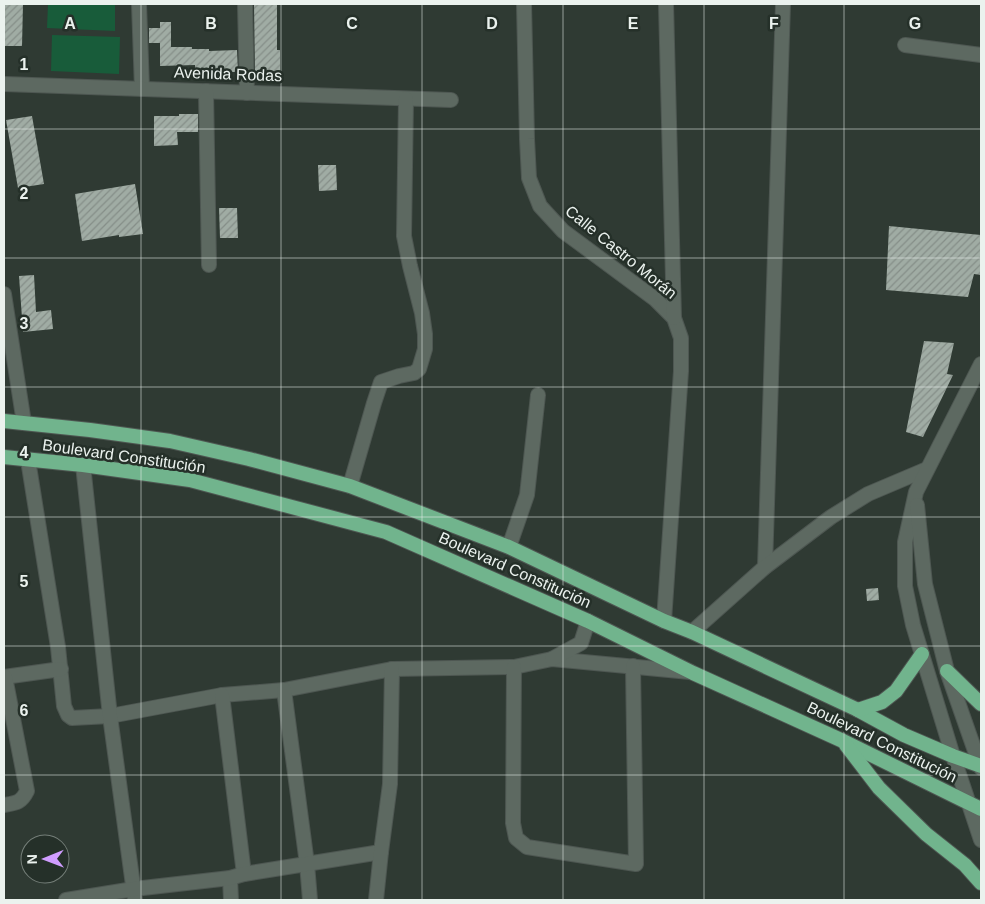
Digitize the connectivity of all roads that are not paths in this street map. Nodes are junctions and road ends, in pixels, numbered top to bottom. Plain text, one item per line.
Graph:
1 (139, 4) edge
2 (244, 4) edge
3 (524, 4) edge
4 (666, 4) edge
5 (783, 4) edge
6 (905, 45) dead end
7 (981, 55) edge
8 (4, 84) edge
9 (142, 89) junction
10 (206, 91) junction
11 (247, 93) junction
12 (406, 99) junction
13 (451, 100) dead end
14 (209, 265) dead end
15 (4, 294) edge
16 (674, 318) junction
17 (6, 325) edge
18 (981, 364) edge
19 (538, 395) dead end
20 (4, 421) edge
21 (24, 422) junction
22 (4, 458) edge
23 (28, 460) junction
24 (83, 465) junction
25 (927, 469) junction
26 (350, 486) junction
27 (916, 492) junction
28 (509, 547) junction
29 (764, 567) junction
30 (588, 621) junction
31 (664, 621) junction
32 (692, 632) junction
33 (922, 654) junction
34 (552, 659) junction
35 (633, 666) junction
36 (514, 667) junction
37 (61, 669) junction
38 (392, 669) junction
39 (947, 671) junction
40 (693, 673) junction
41 (4, 677) edge
42 (284, 690) junction
43 (222, 695) junction
44 (981, 704) edge
45 (858, 710) junction
46 (110, 716) junction
47 (843, 741) junction
48 (953, 756) junction
49 (981, 767) edge
50 (4, 805) edge
51 (975, 807) edge
52 (981, 840) edge
53 (381, 852) junction
54 (307, 864) junction
55 (237, 876) junction
56 (981, 884) edge
57 (134, 895) edge
58 (66, 900) edge
59 (231, 900) edge
60 (310, 900) edge
61 (376, 900) edge

1 - 9 street
2 - 11 street
3 - 16 street, Calle Castro Morán
4 - 16 street
5 - 29 street
6 - 7 street
8 - 9 street, Avenida Rodas
9 - 10 street, Avenida Rodas
10 - 11 street, Avenida Rodas
10 - 14 street
11 - 12 street, Avenida Rodas
12 - 13 street, Avenida Rodas
12 - 26 street
15 - 17 street
16 - 31 street, Calle Castro Morán
17 - 21 street
18 - 25 street
19 - 28 street
20 - 21 highway, Boulevard Constitución
21 - 26 highway, Boulevard Constitución
22 - 23 highway, Boulevard Constitución
23 - 24 highway, Boulevard Constitución
23 - 37 street
24 - 30 highway, Boulevard Constitución
24 - 46 street
25 - 27 street
25 - 29 street
26 - 28 highway, Boulevard Constitución
27 - 33 street
27 - 39 street
28 - 31 highway, Boulevard Constitución
29 - 32 street
30 - 34 street
30 - 40 highway, Boulevard Constitución
31 - 32 highway, Boulevard Constitución
32 - 45 highway, Boulevard Constitución
33 - 45 highway
33 - 48 street
34 - 35 street
34 - 36 street
35 - 36 street
35 - 40 street
36 - 38 street
37 - 41 street
37 - 46 street
38 - 42 street
38 - 53 street
39 - 44 highway
39 - 49 street
40 - 47 highway, Boulevard Constitución
41 - 50 street
42 - 43 street
42 - 54 street
43 - 46 street
43 - 55 street
45 - 48 highway, Boulevard Constitución
46 - 57 street
47 - 51 highway, Boulevard Constitución
47 - 56 highway
48 - 49 highway, Boulevard Constitución
48 - 51 street
51 - 52 street
53 - 54 street
53 - 61 street
54 - 55 street
54 - 60 street
55 - 57 street
55 - 59 street
57 - 58 street

